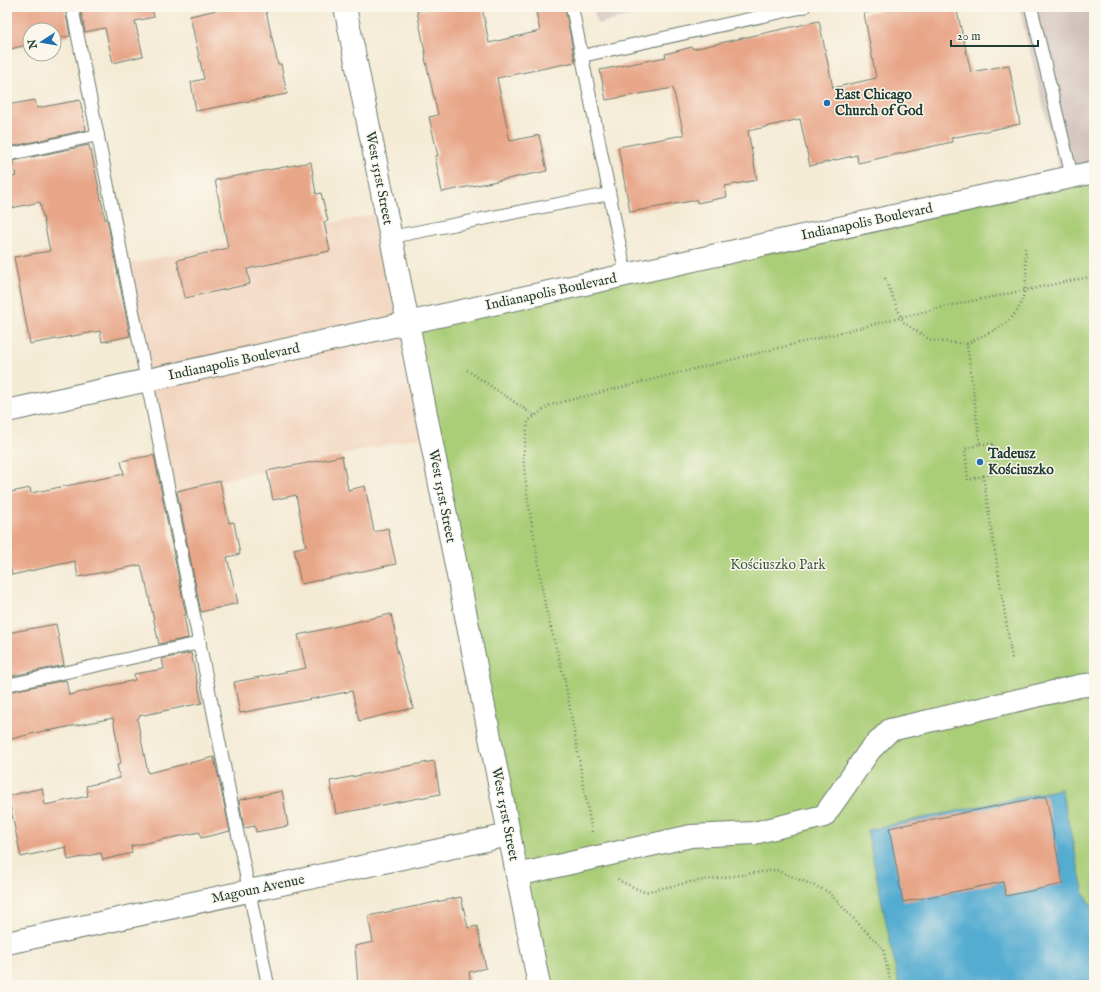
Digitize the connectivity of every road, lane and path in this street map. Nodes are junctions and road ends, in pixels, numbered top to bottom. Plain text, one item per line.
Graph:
1 (72, 7) edge
2 (345, 7) edge
3 (572, 7) edge
4 (804, 7) edge
5 (1031, 7) edge
6 (582, 56) junction
7 (98, 135) junction
8 (7, 155) edge
9 (1094, 172) edge
10 (1072, 177) junction
11 (609, 194) junction
12 (391, 237) junction
13 (1025, 247) dead end
14 (626, 276) junction
15 (1094, 276) edge
16 (885, 278) dead end
17 (1024, 290) junction
18 (901, 318) junction
19 (408, 324) junction
20 (967, 344) junction
21 (467, 370) dead end
22 (148, 381) junction
23 (7, 411) edge
24 (535, 416) junction
25 (980, 444) junction
26 (983, 476) junction
27 (200, 643) junction
28 (1012, 659) dead end
29 (1094, 684) edge
30 (7, 685) edge
31 (510, 835) junction
32 (602, 856) junction
33 (517, 875) junction
34 (249, 891) junction
35 (7, 943) edge
36 (268, 985) edge
37 (539, 985) edge
38 (891, 985) edge

1 - 7 lane
2 - 12 street, West 151st Street
3 - 6 lane
4 - 6 lane
5 - 10 lane
6 - 11 lane
7 - 8 lane
7 - 22 lane
9 - 10 street, Indianapolis Boulevard
10 - 14 street, Indianapolis Boulevard
11 - 12 lane
11 - 14 lane
12 - 19 street, West 151st Street
13 - 17 path
14 - 19 street, Indianapolis Boulevard
15 - 17 path
16 - 18 path
17 - 18 path
17 - 20 path
18 - 20 path
18 - 24 path
19 - 22 street, Indianapolis Boulevard
19 - 31 street, West 151st Street
20 - 25 path
21 - 24 path
22 - 23 street, Indianapolis Boulevard
22 - 27 lane
24 - 32 path
25 - 26 path
25 - 26 path
26 - 28 path
27 - 30 lane
27 - 34 lane
29 - 32 street
31 - 33 street, West 151st Street
31 - 34 street, Magoun Avenue
32 - 33 street
32 - 38 path
33 - 37 street, West 151st Street
34 - 35 street, Magoun Avenue
34 - 36 lane

